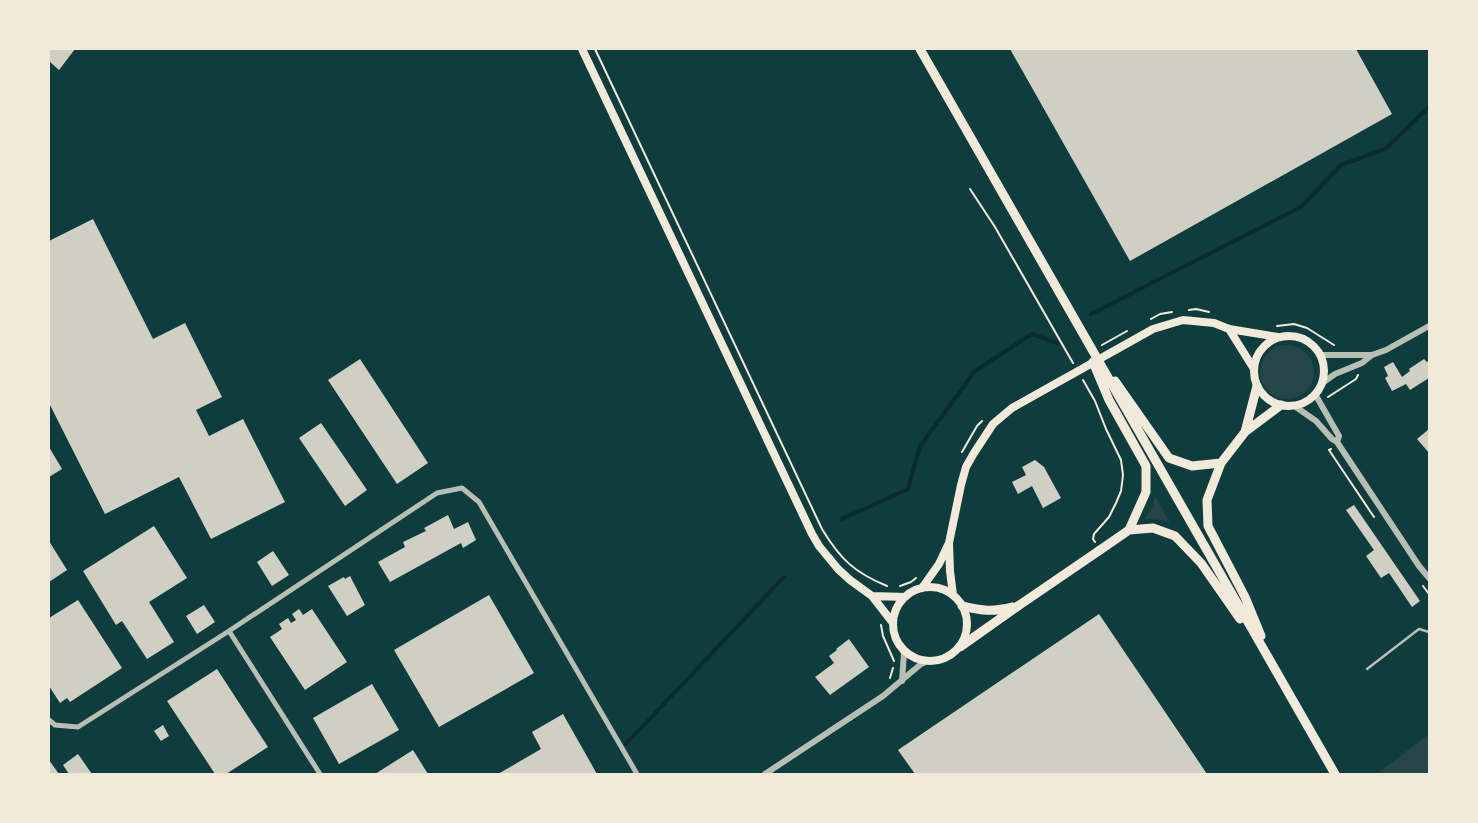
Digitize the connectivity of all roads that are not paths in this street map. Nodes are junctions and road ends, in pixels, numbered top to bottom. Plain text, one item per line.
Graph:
1 (582, 49) edge
2 (920, 49) edge
3 (1429, 326) edge
4 (1080, 329) junction
5 (1228, 329) junction
6 (1278, 338) junction
7 (1372, 355) junction
8 (1320, 356) junction
9 (1254, 370) junction
10 (1321, 384) junction
11 (1257, 386) junction
12 (1315, 394) junction
13 (1281, 405) junction
14 (1293, 406) junction
15 (1246, 432) junction
16 (1337, 442) junction
17 (1220, 463) junction
18 (1129, 530) junction
19 (949, 543) junction
20 (1429, 578) edge
21 (922, 588) junction
22 (953, 595) junction
23 (872, 596) junction
24 (905, 597) junction
25 (962, 606) junction
26 (1018, 606) junction
27 (893, 623) junction
28 (229, 632) junction
29 (1429, 632) edge
30 (898, 642) junction
31 (960, 646) junction
32 (928, 661) junction
33 (1274, 668) junction
34 (1367, 669) dead end
35 (902, 681) junction
36 (49, 720) edge
37 (320, 774) edge
38 (637, 774) edge
39 (765, 774) edge
40 (1335, 774) edge

1 - 23 main road
2 - 4 main road
3 - 7 street
4 - 17 main road
4 - 18 main road
4 - 33 main road
5 - 6 main road
5 - 9 main road
5 - 19 main road
6 - 8 main road
6 - 9 main road
7 - 8 street
7 - 10 street
8 - 10 main road
9 - 11 main road
10 - 12 main road
11 - 13 main road
11 - 15 main road
12 - 14 main road
12 - 16 street
13 - 14 main road
13 - 15 main road
14 - 16 street
15 - 17 main road
16 - 20 street
17 - 33 main road
18 - 26 main road
18 - 33 main road
19 - 21 main road
19 - 22 main road
21 - 22 main road
21 - 24 main road
22 - 25 main road
23 - 24 main road
23 - 27 main road
24 - 27 main road
25 - 26 main road
25 - 31 main road
26 - 31 main road
27 - 30 main road
28 - 36 street
28 - 37 street
28 - 38 street
29 - 34 lane
30 - 32 main road
30 - 35 street
31 - 32 main road
32 - 35 street
33 - 40 main road
35 - 39 street

